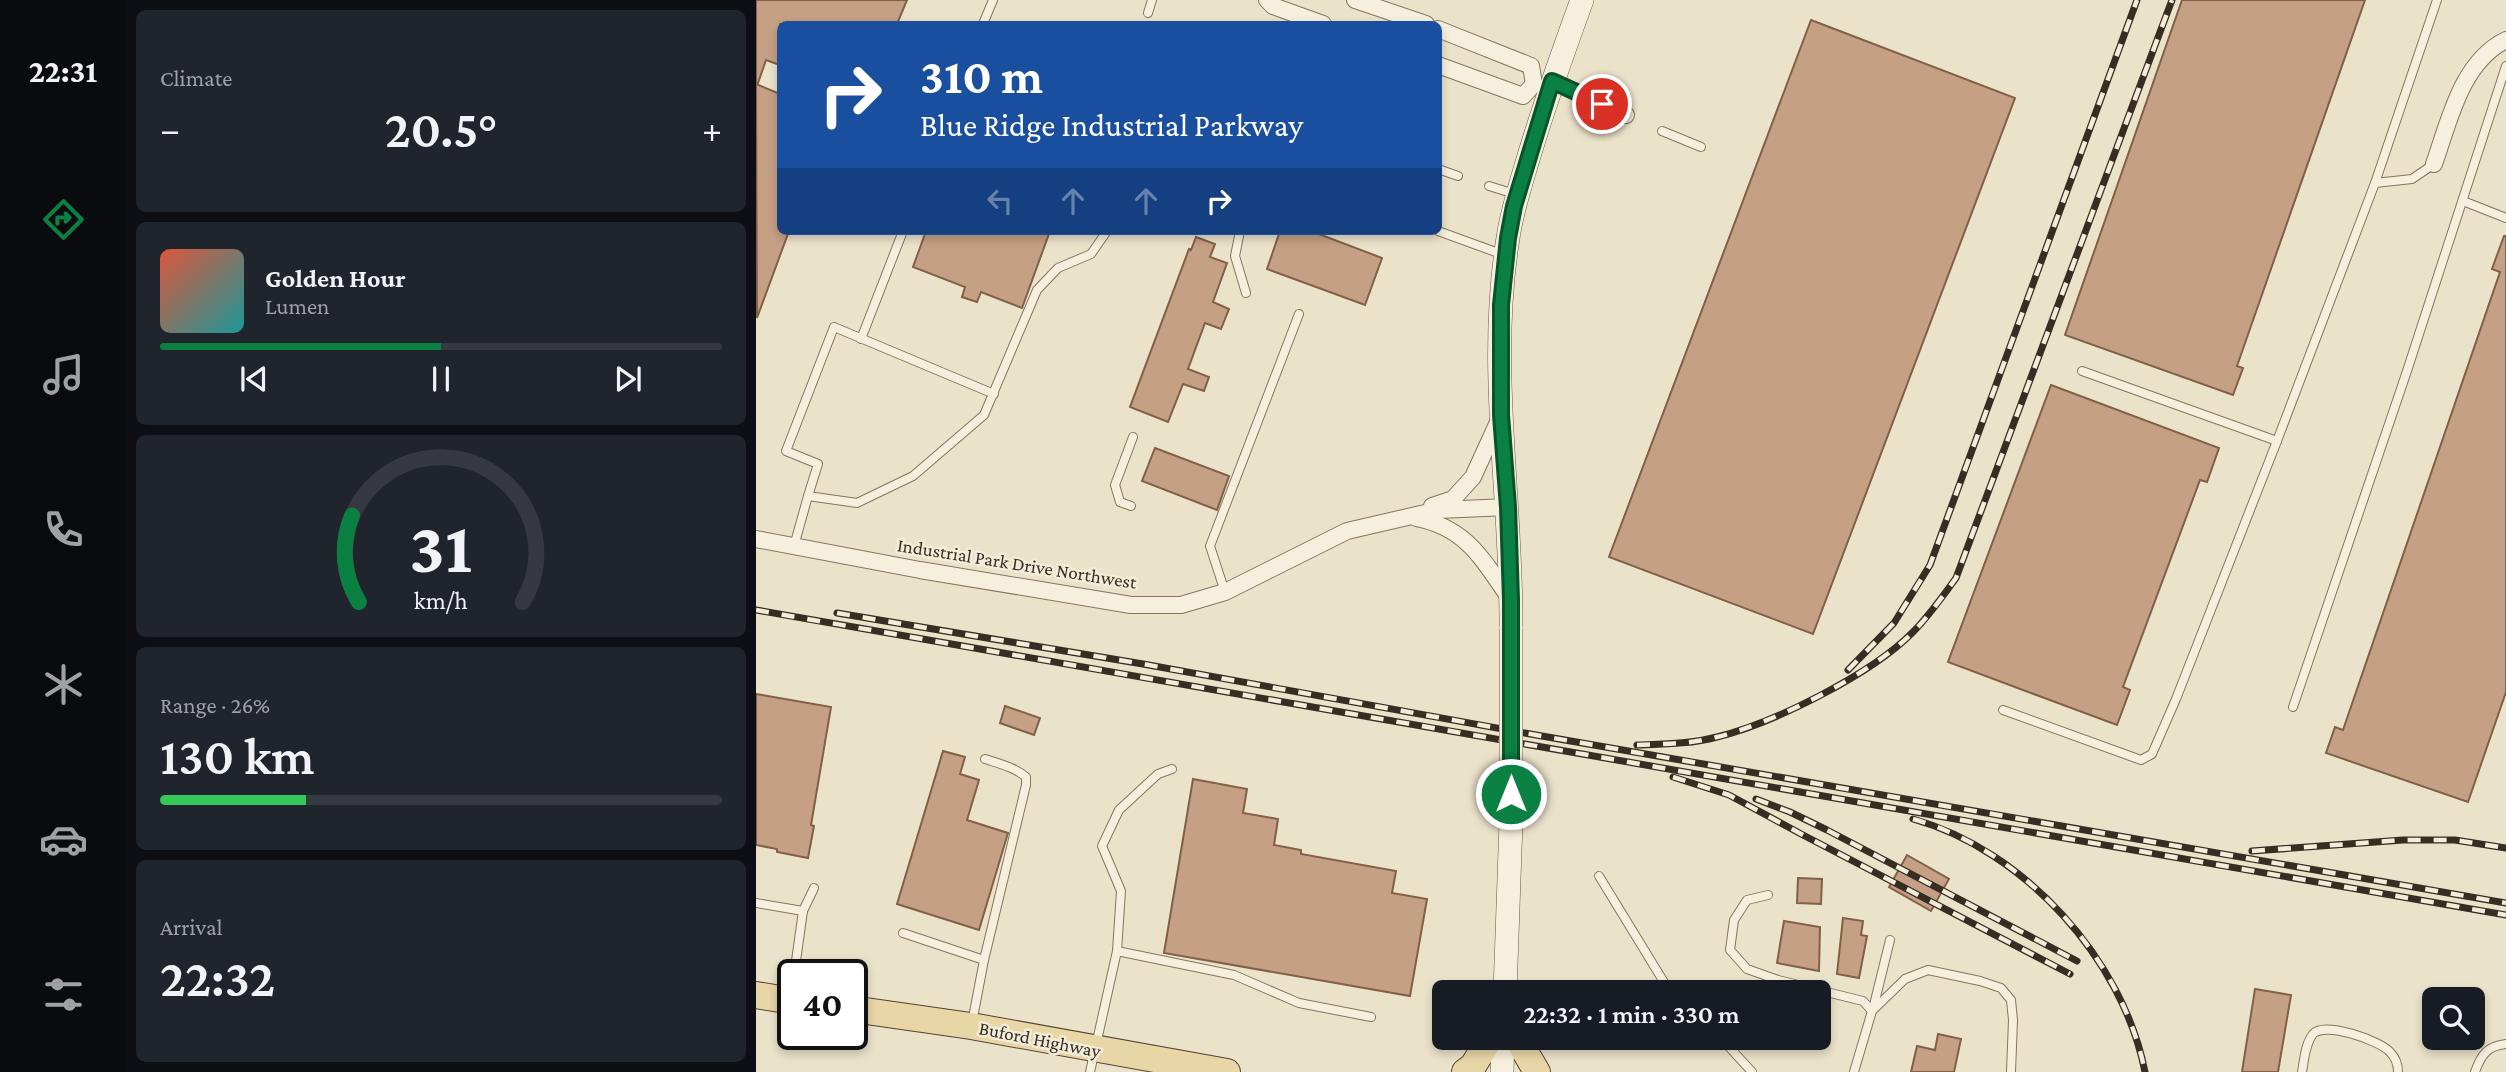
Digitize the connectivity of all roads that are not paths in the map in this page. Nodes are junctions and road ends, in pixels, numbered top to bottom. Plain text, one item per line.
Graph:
1 (993, 0) edge
2 (1152, 0) edge
3 (1267, 0) edge
4 (1355, 0) edge
5 (1582, 0) edge
6 (2437, 0) edge
7 (1148, 13) dead end
8 (985, 21) edge
9 (1315, 21) edge
10 (1417, 21) edge
11 (1442, 31) edge
12 (2506, 40) edge
13 (1442, 66) edge
14 (2506, 66) edge
15 (1545, 85) junction
16 (1626, 115) dead end
17 (1662, 131) dead end
18 (1701, 147) dead end
19 (2434, 164) joint
20 (1442, 170) edge
21 (1458, 176) dead end
22 (2375, 183) junction
23 (1489, 186) dead end
24 (1517, 195) junction
25 (2463, 201) junction
26 (2506, 218) edge
27 (1442, 232) edge
28 (901, 235) edge
29 (1104, 235) edge
30 (1239, 235) edge
31 (1506, 256) junction
32 (1246, 293) dead end
33 (1299, 314) dead end
34 (861, 339) junction
35 (2082, 371) dead end
36 (994, 394) junction
37 (1501, 415) junction
38 (1133, 438) dead end
39 (2277, 441) junction
40 (808, 496) junction
41 (1131, 506) dead end
42 (1508, 507) junction
43 (1407, 516) junction
44 (756, 539) edge
45 (794, 546) junction
46 (1225, 592) junction
47 (1511, 600) junction
48 (2293, 708) dead end
49 (2003, 710) dead end
50 (985, 759) dead end
51 (1172, 769) dead end
52 (1598, 876) dead end
53 (814, 888) dead end
54 (1768, 895) dead end
55 (756, 903) edge
56 (803, 911) junction
57 (903, 933) dead end
58 (1890, 940) dead end
59 (1117, 951) junction
60 (796, 959) edge
61 (984, 960) junction
62 (1505, 980) edge
63 (1663, 980) edge
64 (777, 993) edge
65 (756, 995) edge
66 (868, 1011) edge
67 (1872, 1012) junction
68 (1371, 1017) dead end
69 (971, 1026) junction
70 (2506, 1044) edge
71 (1483, 1050) edge
72 (1503, 1050) edge
73 (1524, 1050) edge
74 (1732, 1050) edge
75 (1093, 1061) edge
76 (1227, 1072) edge
77 (1465, 1072) edge
78 (1502, 1072) edge
79 (1537, 1072) edge
80 (1752, 1072) edge
81 (1854, 1072) edge
82 (2011, 1072) edge
83 (2302, 1072) edge
84 (2398, 1072) edge
85 (2475, 1072) edge

1 - 8 lane
2 - 7 lane
3 - 9 street
4 - 10 street
5 - 15 street
6 - 22 lane
11 - 15 street
12 - 19 street
13 - 15 street
14 - 25 lane
15 - 16 street
15 - 24 street
17 - 18 lane
19 - 22 lane
20 - 21 lane
22 - 39 lane
23 - 24 lane
24 - 31 street
25 - 26 lane
25 - 48 lane
27 - 31 lane
28 - 34 lane
29 - 36 lane
30 - 32 lane
31 - 37 street
33 - 46 lane
34 - 36 lane
34 - 40 lane
35 - 39 lane
36 - 40 lane
37 - 42 street
37 - 43 street
38 - 41 lane
39 - 49 lane
40 - 45 lane
42 - 43 street, Industrial Park Drive Northwest
42 - 47 street
43 - 46 street, Industrial Park Drive Northwest
43 - 47 street
44 - 45 street, Industrial Park Drive Northwest
45 - 46 street, Industrial Park Drive Northwest
47 - 62 street, bridge
50 - 61 lane
51 - 59 lane
52 - 63 lane
53 - 56 lane
54 - 67 lane
55 - 56 lane
56 - 60 lane
57 - 61 lane
58 - 67 lane
59 - 68 lane
59 - 75 lane
61 - 69 lane
64 - 65 main road
66 - 69 main road, Buford Highway
67 - 81 lane
67 - 82 lane
69 - 75 main road, Buford Highway
70 - 85 lane
71 - 77 main road
72 - 78 street
73 - 79 main road
74 - 80 lane
75 - 76 main road, Buford Highway
83 - 84 lane

